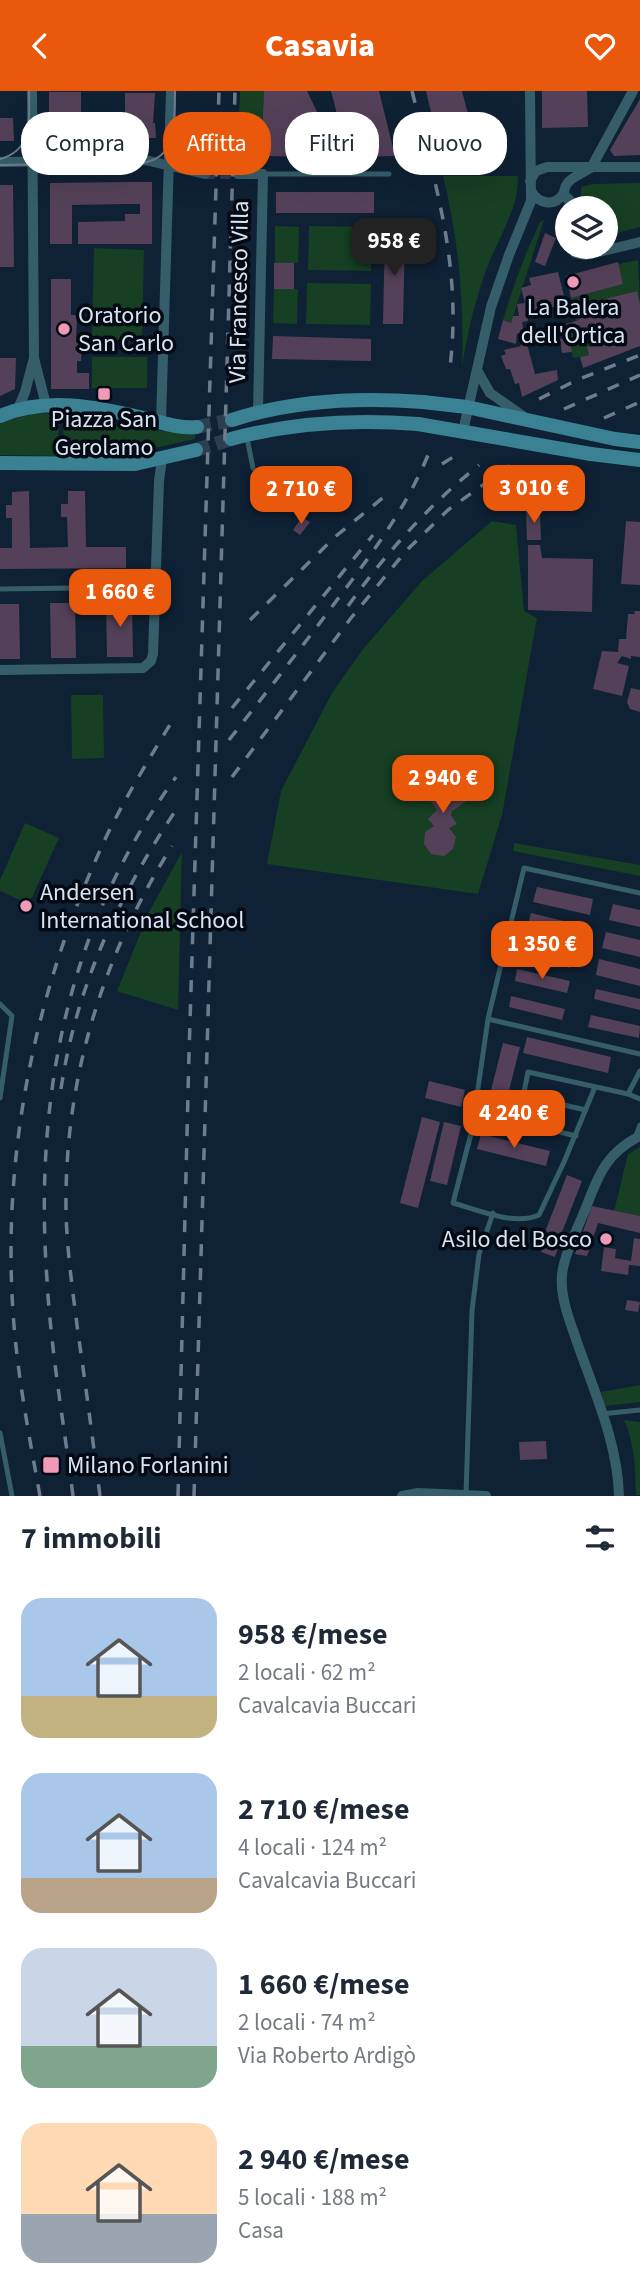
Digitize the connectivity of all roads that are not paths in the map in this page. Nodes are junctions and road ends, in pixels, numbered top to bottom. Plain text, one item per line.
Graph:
1 (32, 91) edge
2 (171, 91) edge
3 (530, 91) edge
4 (633, 91) edge
5 (32, 112) edge
6 (170, 112) edge
7 (21, 161) edge
8 (0, 162) edge
9 (535, 166) junction
10 (552, 167) junction
11 (640, 167) edge
12 (591, 168) junction
13 (271, 174) edge
14 (389, 174) dead end
15 (32, 175) edge
16 (168, 175) edge
17 (263, 175) edge
18 (530, 186) junction
19 (564, 189) junction
20 (568, 196) edge
21 (545, 202) junction
22 (528, 212) junction
23 (640, 242) edge
24 (618, 247) edge
25 (34, 358) junction
26 (477, 369) junction
27 (46, 405) junction
28 (467, 407) junction
29 (18, 409) junction
30 (258, 411) junction
31 (0, 417) edge
32 (232, 420) tunnel mouth
33 (533, 421) junction
34 (161, 422) junction
35 (197, 428) tunnel mouth
36 (463, 431) junction
37 (247, 435) junction
38 (231, 439) tunnel mouth
39 (640, 442) edge
40 (196, 450) tunnel mouth
41 (162, 459) junction
42 (640, 460) edge
43 (0, 463) edge
44 (253, 468) dead end
45 (156, 587) junction
46 (0, 589) edge
47 (0, 670) edge
48 (640, 894) edge
49 (0, 1004) edge
50 (488, 1019) junction
51 (640, 1054) edge
52 (640, 1072) edge
53 (595, 1087) junction
54 (628, 1094) junction
55 (523, 1096) junction
56 (0, 1098) edge
57 (640, 1099) edge
58 (586, 1110) junction
59 (640, 1125) edge
60 (576, 1136) junction
61 (638, 1137) edge
62 (493, 1213) junction
63 (638, 1410) edge
64 (601, 1414) junction
65 (0, 1433) edge
66 (466, 1495) edge
67 (12, 1496) edge
68 (402, 1496) edge
69 (486, 1496) edge
70 (619, 1496) edge

1 - 5 street
2 - 6 street
3 - 9 street
4 - 12 street
7 - 8 street
9 - 10 street
9 - 18 street
10 - 12 street
10 - 19 street
11 - 12 street
12 - 19 street
13 - 14 lane
15 - 25 street
16 - 34 street
17 - 30 street, Via Francesco Villa
18 - 21 street
18 - 22 street
19 - 20 street
19 - 21 street
21 - 22 street
22 - 26 street
23 - 24 street
25 - 27 street
25 - 29 street
26 - 28 street
26 - 33 street, bridge
27 - 29 street
27 - 34 street
28 - 30 street, bridge
28 - 33 street, bridge
28 - 36 street
29 - 31 street
30 - 32 street
33 - 39 street, bridge
34 - 35 street
36 - 37 street, bridge
36 - 42 street, bridge
37 - 38 street
37 - 44 lane
40 - 41 street
41 - 43 street
41 - 45 street
45 - 46 lane
45 - 47 street
48 - 50 lane
49 - 56 lane
50 - 51 lane
50 - 62 lane
52 - 54 lane
53 - 54 lane
53 - 55 lane
53 - 58 lane
54 - 57 lane
55 - 58 lane
55 - 60 lane
58 - 60 lane
59 - 61 lane
60 - 62 lane
61 - 64 street
62 - 66 lane
63 - 64 lane
64 - 70 street
65 - 67 lane
66 - 68 street
66 - 69 street

